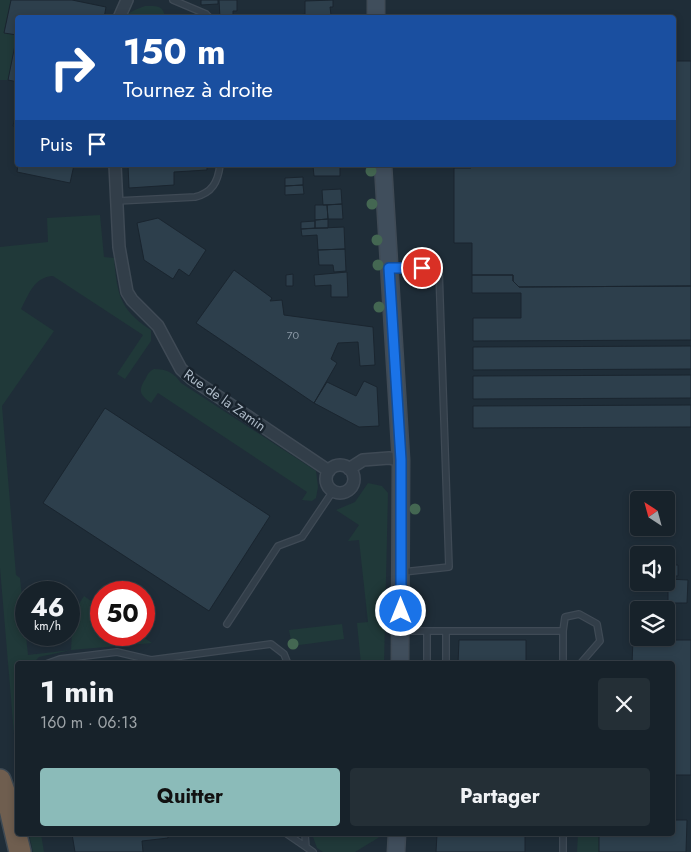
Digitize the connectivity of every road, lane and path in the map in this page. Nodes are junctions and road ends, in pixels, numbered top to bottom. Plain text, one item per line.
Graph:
1 (127, 0) edge
2 (173, 0) edge
3 (376, 0) edge
4 (120, 15) edge
5 (207, 15) edge
6 (376, 15) edge
7 (115, 167) edge
8 (220, 167) edge
9 (383, 167) edge
10 (117, 202) junction
11 (389, 268) junction
12 (401, 460) junction
13 (349, 469) junction
14 (329, 471) junction
15 (333, 491) junction
16 (401, 572) junction
17 (227, 624) dead end
18 (401, 630) junction
19 (427, 631) junction
20 (446, 631) junction
21 (563, 631) junction
22 (54, 661) edge
23 (287, 661) edge
24 (400, 661) edge
25 (427, 661) edge
26 (446, 661) edge
27 (563, 661) edge
28 (583, 661) edge
29 (0, 780) edge
30 (0, 795) edge
31 (15, 832) edge
32 (16, 836) edge
33 (290, 836) edge
34 (304, 836) edge
35 (397, 836) edge
36 (563, 836) edge
37 (306, 847) junction
38 (7, 852) edge
39 (20, 852) edge
40 (313, 852) edge
41 (396, 852) edge
42 (563, 852) edge

1 - 4 street
2 - 5 lane
3 - 6 main road
7 - 10 street, Rue de la Zamin
8 - 10 lane
9 - 11 main road
10 - 14 street, Rue de la Zamin
11 - 12 main road
11 - 16 lane
12 - 13 street
12 - 16 main road
13 - 14 street
13 - 15 street
14 - 15 street
15 - 17 lane
16 - 18 main road
18 - 19 lane
18 - 24 main road
19 - 20 lane
19 - 25 lane
20 - 21 lane
20 - 26 lane
21 - 27 lane
21 - 28 lane
22 - 23 lane
29 - 31 highway
30 - 38 highway
32 - 39 highway
33 - 37 lane
34 - 37 lane
35 - 41 main road
36 - 42 lane
37 - 40 lane

